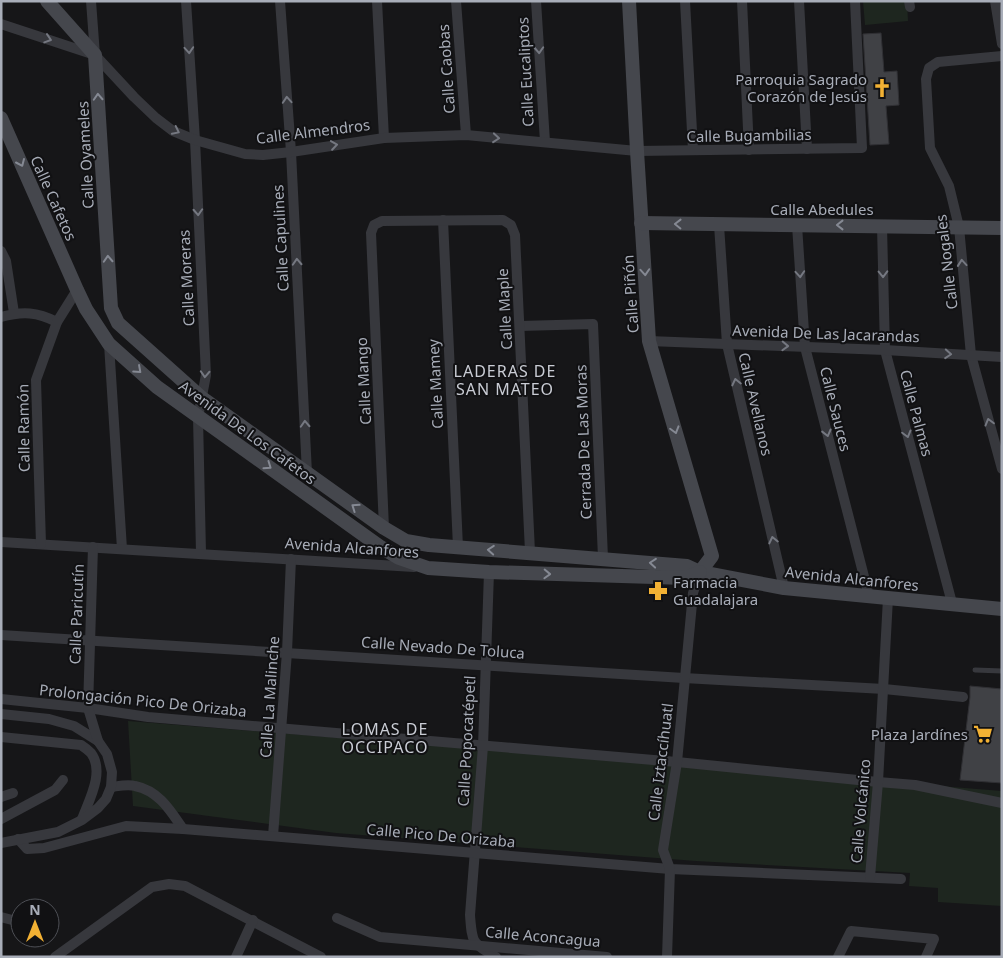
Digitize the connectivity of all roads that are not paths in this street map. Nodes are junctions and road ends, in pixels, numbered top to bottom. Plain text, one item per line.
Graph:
1 (47, 1) edge
2 (91, 1) edge
3 (186, 1) edge
4 (280, 1) edge
5 (377, 1) edge
6 (456, 1) edge
7 (536, 1) edge
8 (629, 1) edge
9 (685, 1) edge
10 (742, 1) edge
11 (799, 1) edge
12 (855, 1) edge
13 (995, 1) edge
14 (1, 24) edge
15 (1002, 44) edge
16 (95, 55) junction
17 (1002, 56) edge
18 (1, 118) edge
19 (466, 135) junction
20 (384, 138) junction
21 (195, 140) junction
22 (545, 142) junction
23 (807, 149) junction
24 (693, 150) junction
25 (750, 150) junction
26 (637, 151) junction
27 (291, 152) junction
28 (442, 220) junction
29 (642, 223) junction
30 (719, 225) junction
31 (797, 225) junction
32 (882, 226) junction
33 (959, 228) junction
34 (1002, 228) edge
35 (1, 251) edge
36 (77, 290) junction
37 (111, 308) joint
38 (14, 313) junction
39 (1, 317) edge
40 (57, 322) junction
41 (520, 326) junction
42 (649, 341) junction
43 (109, 344) junction
44 (727, 344) junction
45 (805, 347) junction
46 (885, 350) junction
47 (970, 355) junction
48 (1002, 358) edge
49 (202, 398) junction
50 (198, 417) junction
51 (1002, 470) edge
52 (307, 473) junction
53 (384, 528) junction
54 (1, 542) edge
55 (41, 544) junction
56 (428, 545) junction
57 (93, 547) junction
58 (458, 547) junction
59 (122, 549) junction
60 (530, 552) junction
61 (201, 553) junction
62 (603, 558) junction
63 (291, 560) junction
64 (428, 568) junction
65 (490, 572) junction
66 (700, 572) junction
67 (784, 588) junction
68 (869, 596) junction
69 (888, 598) junction
70 (952, 603) junction
71 (1002, 608) edge
72 (1, 635) edge
73 (90, 640) junction
74 (287, 652) junction
75 (486, 665) junction
76 (975, 670) dead end
77 (1002, 671) edge
78 (684, 678) junction
79 (884, 689) junction
80 (963, 697) dead end
81 (1, 699) edge
82 (88, 708) junction
83 (1, 714) edge
84 (282, 730) junction
85 (1, 737) edge
86 (98, 741) junction
87 (483, 746) junction
88 (677, 762) junction
89 (63, 780) dead end
90 (878, 782) junction
91 (112, 787) junction
92 (13, 793) dead end
93 (1, 797) edge
94 (1002, 802) edge
95 (1, 820) edge
96 (82, 820) junction
97 (183, 829) junction
98 (274, 836) junction
99 (18, 839) junction
100 (1, 843) edge
101 (474, 852) junction
102 (670, 868) junction
103 (870, 877) junction
104 (901, 879) dead end
105 (337, 918) dead end
106 (253, 920) junction
107 (476, 946) junction
108 (55, 957) edge
109 (236, 957) edge
110 (322, 957) edge
111 (496, 957) edge
112 (607, 957) edge
113 (667, 957) edge
114 (838, 957) edge
115 (926, 957) edge

1 - 16 street
2 - 16 street, Calle Oyameles
3 -> 21 street, Calle Moreras
27 -> 4 street, Calle Capulines
5 - 20 street
6 - 19 street, Calle Caobas
7 -> 22 street, Calle Eucaliptos
8 - 26 street, Calle Piñón
9 - 24 street
10 - 25 street
11 - 23 street
12 - 23 street, Calle Bugambilias
13 - 15 street
14 -> 16 street, Calle Almendros
16 -> 21 street, Calle Almendros
37 -> 16 street, Calle Oyameles
17 - 33 street, Calle Nogales
18 -> 36 street, Calle Cafetos
19 - 20 street, Calle Almendros
19 -> 22 street, Calle Almendros
27 -> 20 street, Calle Almendros
21 - 27 street, Calle Almendros
21 -> 49 street, Calle Moreras
22 - 26 street, Calle Almendros
23 - 25 street, Calle Bugambilias
24 - 25 street, Calle Bugambilias
24 - 26 street, Calle Bugambilias
26 - 29 street, Calle Piñón
52 -> 27 street, Calle Capulines
28 - 41 street, Calle Maple
28 - 53 street, Calle Mango
28 - 58 street, Calle Mamey
30 -> 29 street, Calle Abedules
29 -> 42 street, Calle Piñón
30 - 31 street, Calle Abedules
30 - 44 street, Calle Avellanos
32 -> 31 street, Calle Abedules
31 -> 45 street, Calle Sauces
32 - 33 street, Calle Abedules
32 -> 46 street, Calle Palmas
33 - 34 street, Calle Abedules
47 -> 33 street, Calle Nogales
35 - 38 street
36 - 40 street, Calle Ramón
36 - 43 street, Avenida De Los Cafetos
37 - 49 street, Avenida De Los Cafetos
38 - 39 street
38 - 40 street
40 - 55 street, Calle Ramón
41 - 60 street, Calle Maple
41 - 62 street, Cerrada De Las Moras
42 - 44 street, Avenida De Las Jacarandas
42 -> 66 street, Calle Piñón
43 -> 50 street, Avenida De Los Cafetos
43 - 59 street
44 -> 45 street, Avenida De Las Jacarandas
67 -> 44 street, Calle Avellanos
45 - 46 street, Avenida De Las Jacarandas
45 -> 68 street, Calle Sauces
46 -> 47 street, Avenida De Las Jacarandas
46 -> 70 street, Calle Palmas
47 - 48 street, Avenida De Las Jacarandas
51 -> 47 street, Calle Nogales
49 - 50 street, Calle Moreras
49 - 52 street, Avenida De Los Cafetos
50 - 61 street, Calle Moreras
50 -> 64 street, Avenida De Los Cafetos
53 -> 52 street, Avenida De Los Cafetos
53 - 56 street, Avenida De Los Cafetos
54 - 55 street, Avenida Alcanfores
55 - 57 street, Avenida Alcanfores
56 - 58 street, Avenida Alcanfores
56 - 64 street
57 - 59 street, Avenida Alcanfores
57 - 73 street, Calle Paricutín
60 -> 58 street, Avenida Alcanfores
59 - 61 street, Avenida Alcanfores
60 - 62 street, Avenida Alcanfores
61 - 63 street, Avenida Alcanfores
66 -> 62 street, Avenida Alcanfores
63 - 64 street, Avenida Alcanfores
63 - 74 street, Calle La Malinche
64 - 65 street, Avenida Alcanfores
65 -> 66 street, Avenida Alcanfores
65 - 75 street, Calle Popocatépetl
66 - 67 street, Avenida Alcanfores
66 - 78 street, Calle Iztaccíhuatl
67 - 68 street, Avenida Alcanfores
68 - 69 street, Avenida Alcanfores
69 - 70 street, Avenida Alcanfores
69 - 79 street, Calle Volcánico
70 - 71 street, Avenida Alcanfores
72 - 73 street, Calle Nevado De Toluca
73 - 74 street, Calle Nevado De Toluca
73 - 82 street, Calle Paricutín
74 - 75 street, Calle Nevado De Toluca
74 - 84 street, Calle La Malinche
75 - 78 street, Calle Nevado De Toluca
75 - 87 street, Calle Popocatépetl
76 - 77 lane
78 - 79 street, Calle Nevado De Toluca
78 - 88 street, Calle Iztaccíhuatl
79 - 80 street, Calle Nevado De Toluca
79 - 90 street, Calle Volcánico
81 - 82 street, Prolongación Pico De Orizaba
82 - 84 street, Prolongación Pico De Orizaba
82 - 86 street, Calle Paricutín
83 - 86 street, Prolongación Pico De Orizaba
84 - 87 street
84 - 98 street, Calle La Malinche
85 - 96 street
86 - 91 street, Calle Paricutín
87 - 88 street
87 - 101 street, Calle Popocatépetl
88 - 90 street
88 - 102 street, Calle Iztaccíhuatl
89 - 95 street
90 - 94 street
90 - 103 street, Calle Volcánico
91 - 96 street
91 - 97 street
92 - 93 street
96 - 99 street
97 - 98 street, Calle Pico De Orizaba
97 - 99 street, Calle Pico De Orizaba
98 - 101 street, Calle Pico De Orizaba
99 - 100 street
101 - 102 street, Calle Pico De Orizaba
101 - 107 street, Calle Popocatépetl
102 - 103 street, Calle Pico De Orizaba
102 - 113 street, Calle Iztaccíhuatl
103 - 104 street, Calle Pico De Orizaba
105 - 107 street, Calle Aconcagua
106 - 108 street
106 - 109 street
106 - 110 street
107 - 111 street
107 - 112 street, Calle Aconcagua
114 - 115 street

